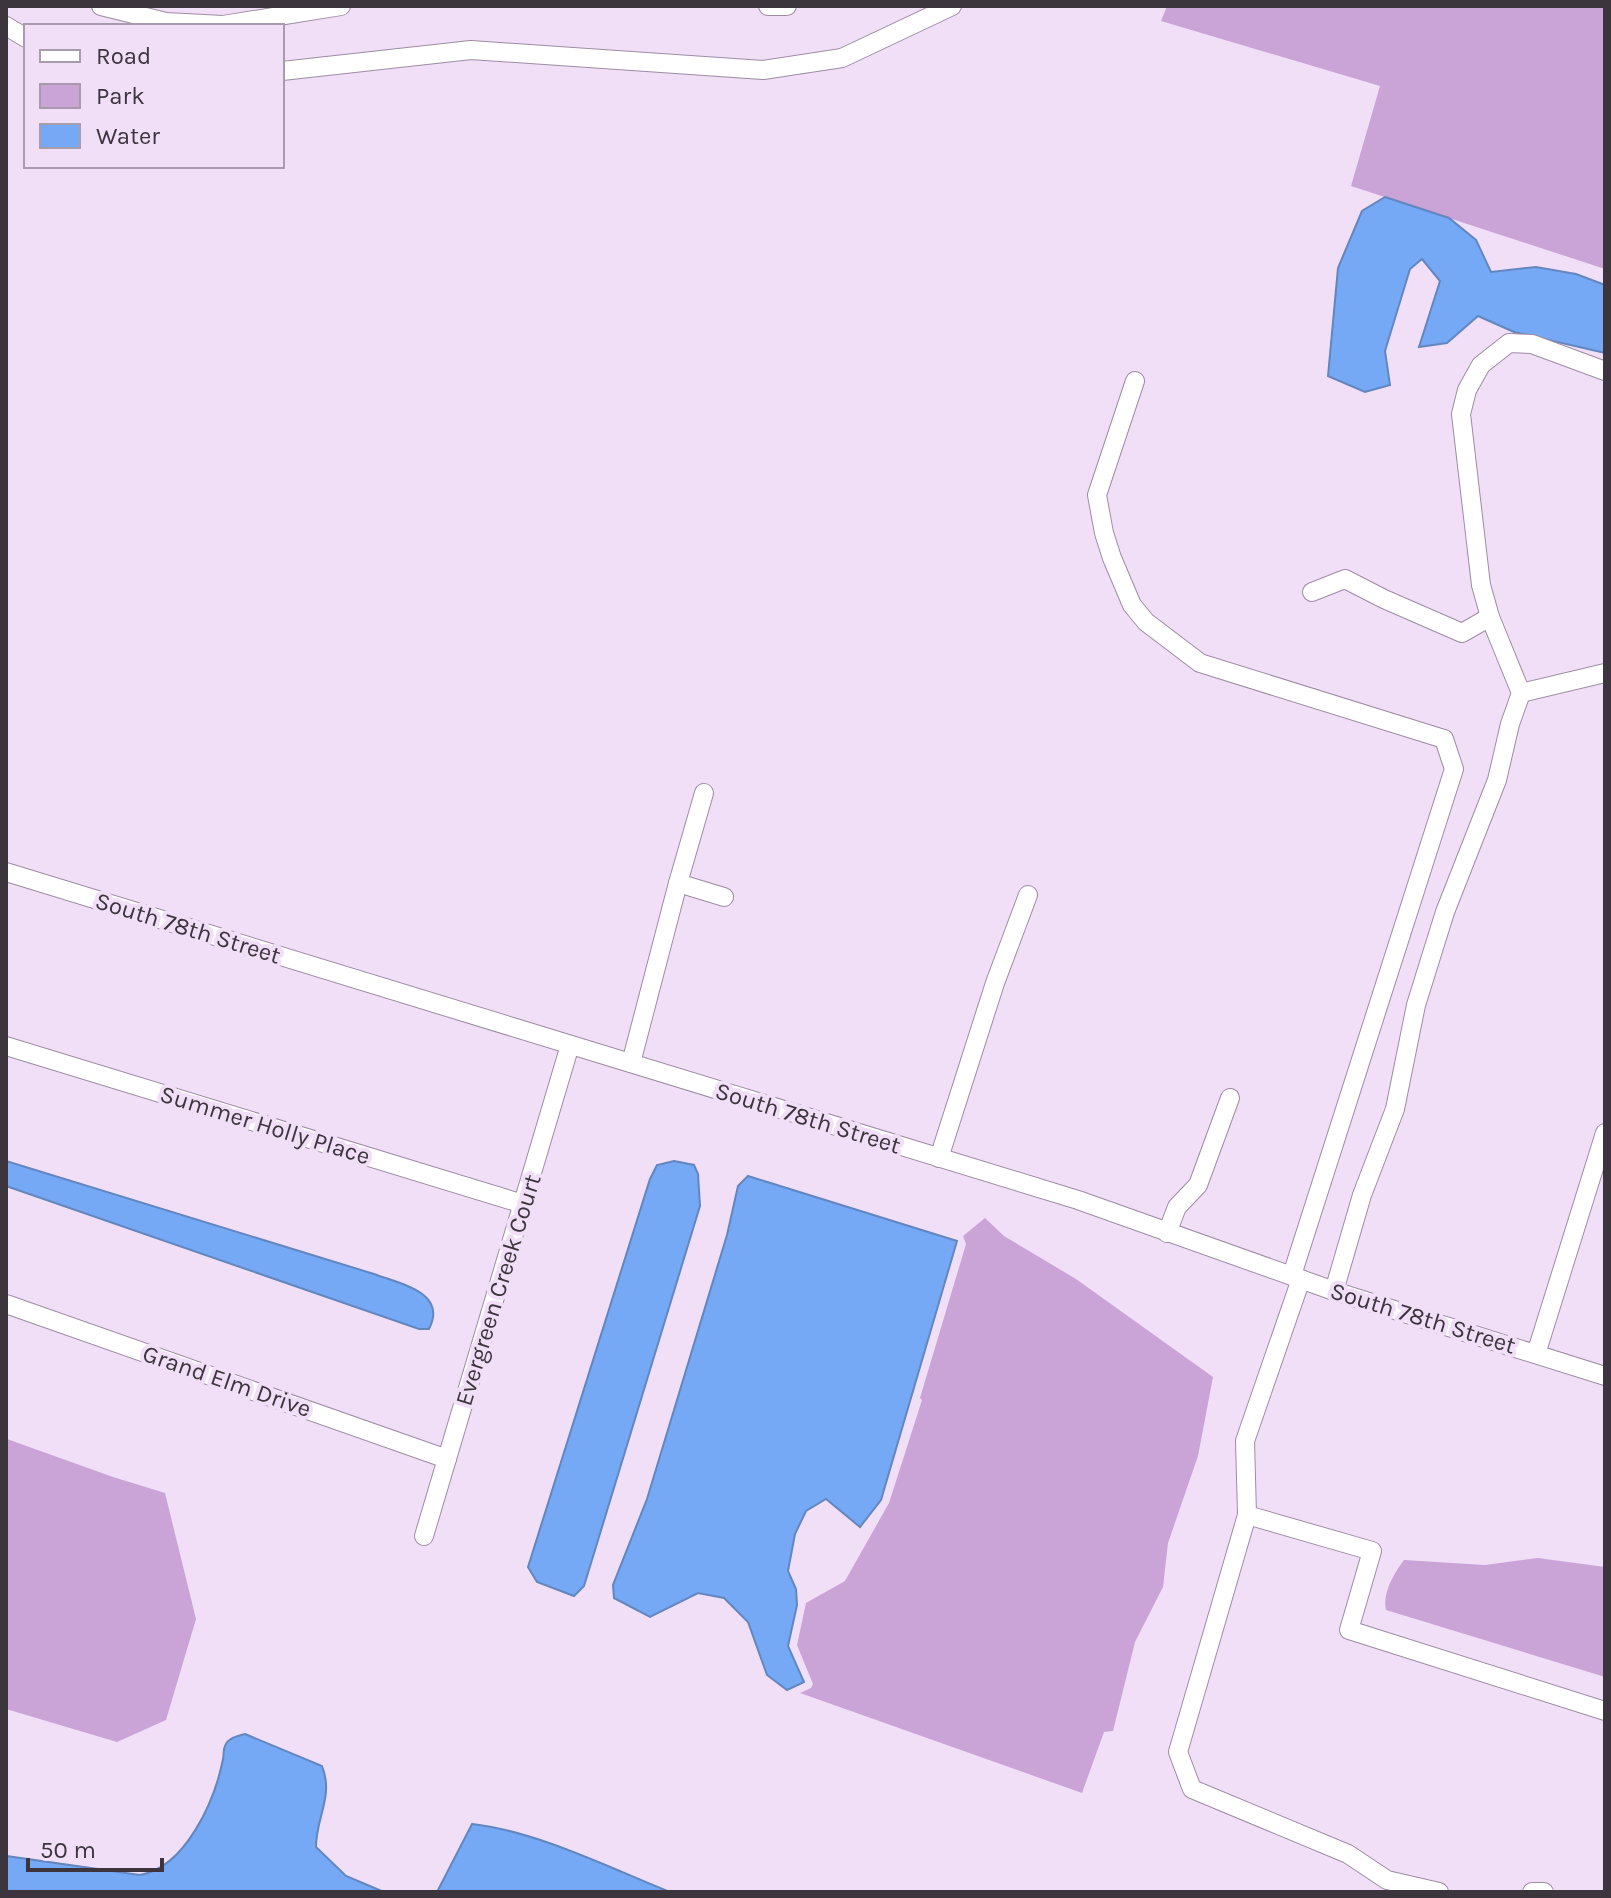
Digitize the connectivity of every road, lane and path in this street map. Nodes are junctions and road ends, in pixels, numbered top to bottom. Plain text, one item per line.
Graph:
1 (101, 6) edge
2 (341, 6) edge
3 (768, 6) edge
4 (787, 6) edge
5 (952, 6) edge
6 (204, 24) edge
7 (229, 24) edge
8 (6, 26) edge
9 (24, 37) edge
10 (284, 71) edge
11 (1605, 371) edge
12 (1135, 381) dead end
13 (1312, 592) dead end
14 (1490, 617) junction
15 (1605, 673) edge
16 (1521, 693) junction
17 (704, 793) dead end
18 (6, 872) edge
19 (678, 883) junction
20 (1028, 895) dead end
21 (724, 897) dead end
22 (570, 1045) junction
23 (6, 1046) edge
24 (631, 1063) junction
25 (1230, 1098) dead end
26 (1605, 1133) edge
27 (939, 1158) junction
28 (523, 1204) junction
29 (1167, 1233) junction
30 (1297, 1277) junction
31 (1334, 1291) junction
32 (6, 1304) edge
33 (1536, 1354) junction
34 (1605, 1376) edge
35 (447, 1459) junction
36 (1247, 1515) junction
37 (424, 1536) dead end
38 (1605, 1711) edge
39 (1439, 1892) edge
40 (1532, 1892) edge
41 (1544, 1892) edge

1 - 6 street
2 - 7 street
3 - 4 street
5 - 10 street
8 - 9 street
11 - 14 street
12 - 30 street
13 - 14 street
14 - 16 street
15 - 16 street
16 - 31 street
17 - 19 street
18 - 22 street, South 78th Street
19 - 21 street
19 - 24 street
20 - 27 street
22 - 24 street, South 78th Street
22 - 28 street, Evergreen Creek Court
23 - 28 street, Summer Holly Place
24 - 27 street, South 78th Street
25 - 29 street
26 - 33 street
27 - 29 street, South 78th Street
28 - 35 street, Evergreen Creek Court
29 - 30 street, South 78th Street
30 - 31 street, South 78th Street
30 - 36 street
31 - 33 street, South 78th Street
32 - 35 street, Grand Elm Drive
33 - 34 street, South 78th Street
35 - 37 street, Evergreen Creek Court
36 - 38 street
36 - 39 street
40 - 41 street

